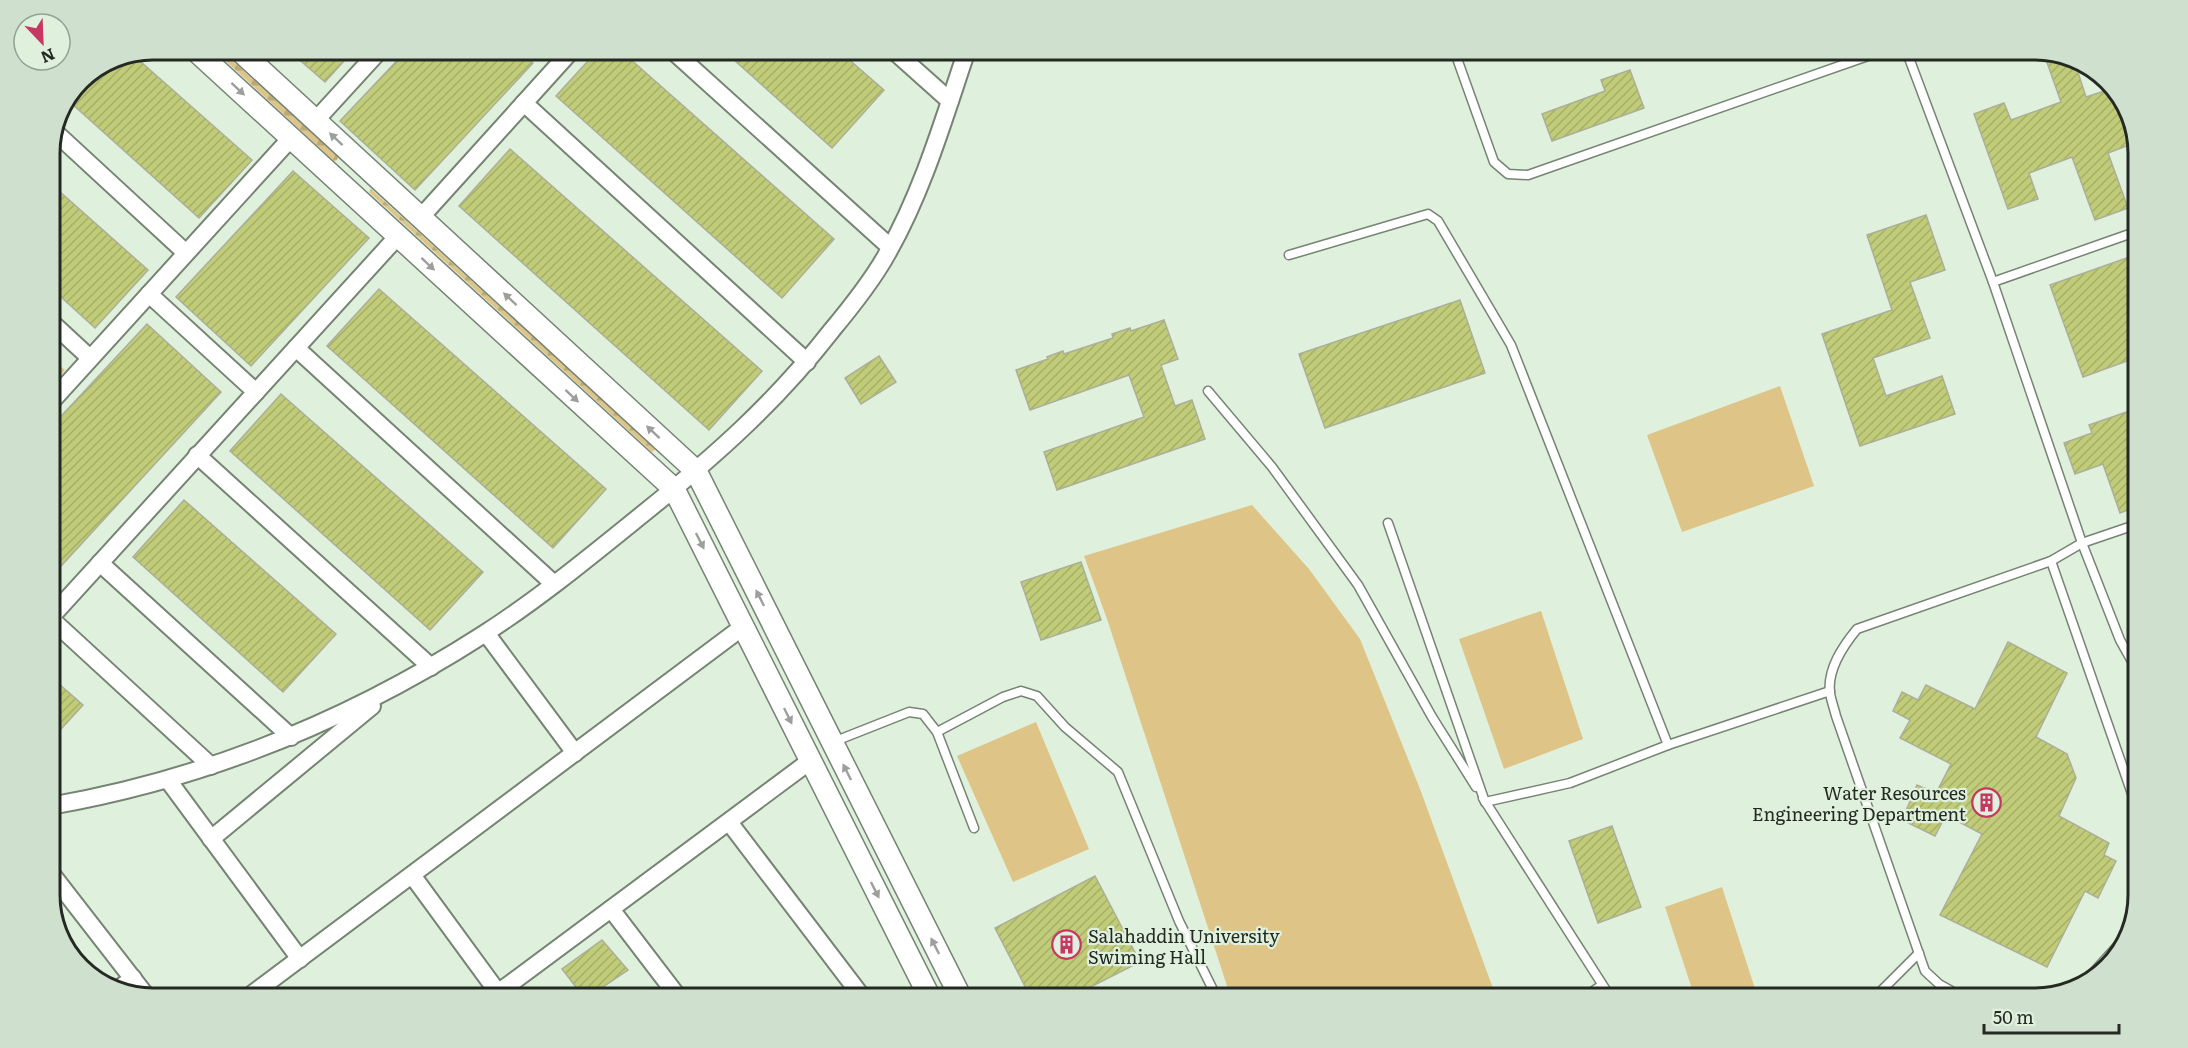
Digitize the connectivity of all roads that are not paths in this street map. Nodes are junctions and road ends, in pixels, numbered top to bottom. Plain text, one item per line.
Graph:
1 (206, 60) edge
2 (250, 60) edge
3 (371, 60) edge
4 (557, 60) edge
5 (683, 60) edge
6 (904, 60) edge
7 (964, 60) edge
8 (1458, 60) edge
9 (1856, 60) edge
10 (1910, 60) edge
11 (950, 101) junction
12 (524, 103) junction
13 (316, 120) junction
14 (61, 138) edge
15 (291, 138) junction
16 (365, 166) junction
17 (345, 188) junction
18 (421, 217) junction
19 (2128, 235) edge
20 (398, 236) junction
21 (890, 247) junction
22 (186, 253) junction
23 (1289, 255) dead end
24 (1993, 282) junction
25 (149, 294) junction
26 (60, 330) edge
27 (296, 348) junction
28 (90, 358) junction
29 (807, 362) junction
30 (1208, 391) dead end
31 (60, 392) edge
32 (256, 392) junction
33 (197, 455) junction
34 (696, 471) junction
35 (674, 489) junction
36 (1388, 523) dead end
37 (2128, 527) edge
38 (2082, 543) junction
39 (2051, 561) junction
40 (100, 563) junction
41 (554, 584) junction
42 (60, 607) edge
43 (744, 626) junction
44 (60, 627) edge
45 (486, 633) junction
46 (2128, 654) edge
47 (431, 667) junction
48 (398, 684) junction
49 (1830, 691) junction
50 (937, 732) junction
51 (291, 737) junction
52 (832, 742) junction
53 (1668, 745) junction
54 (575, 753) junction
55 (810, 761) junction
56 (211, 766) junction
57 (168, 780) junction
58 (2128, 780) edge
59 (1485, 802) junction
60 (60, 804) edge
61 (729, 822) junction
62 (974, 828) dead end
63 (211, 839) junction
64 (412, 875) junction
65 (60, 885) edge
66 (611, 909) junction
67 (1919, 953) junction
68 (300, 959) junction
69 (949, 974) junction
70 (133, 978) junction
71 (126, 983) edge
72 (1602, 985) junction
73 (139, 986) edge
74 (262, 988) edge
75 (491, 988) edge
76 (509, 988) edge
77 (670, 988) edge
78 (855, 988) edge
79 (924, 988) edge
80 (931, 988) edge
81 (956, 988) edge
82 (1212, 988) edge
83 (1598, 988) edge
84 (1604, 988) edge
85 (1885, 988) edge
86 (1946, 988) edge

1 -> 15 street
2 - 13 street
3 - 13 street
4 - 12 street
5 - 21 street
6 - 11 street
7 - 11 street
8 - 9 lane
10 - 24 lane
11 - 21 street
12 - 18 street
12 - 29 street
16 -> 13 street
14 - 22 street
15 - 17 street
15 - 22 street
16 - 17 street
16 - 18 street
17 - 20 street
34 -> 18 street
19 - 24 lane
20 - 27 street
20 -> 35 street
21 - 29 street
22 - 25 street
23 - 53 lane
24 - 38 lane
25 - 28 street
25 - 32 street
26 - 28 street
27 - 32 street
27 - 41 street
28 - 31 street
29 - 34 street
30 - 59 lane
32 - 33 street
33 - 40 street
33 - 47 street
34 - 35 street
52 -> 34 street
35 - 41 street
35 -> 43 street
36 - 59 lane
37 - 38 lane
38 - 39 lane
38 - 46 lane
39 - 49 lane
39 - 58 lane
40 - 42 street
40 - 51 street
41 - 45 street
43 - 54 street
43 -> 55 street
44 - 56 street
45 - 47 street
45 - 54 street
47 - 48 street
48 - 51 street
48 - 63 street
49 - 53 lane
49 - 67 lane
50 - 52 lane
50 - 62 lane
50 - 82 lane
51 - 56 street
69 -> 52 street
53 - 59 lane
54 - 64 street
55 - 61 street
55 -> 79 street
56 - 57 street
57 - 60 street
57 - 63 street
59 - 72 lane
61 - 66 street
61 - 78 street
63 - 68 street
64 - 68 street
64 - 75 street
65 - 70 street
66 - 76 street
66 - 77 street
67 - 85 lane
67 - 86 lane
68 - 74 street
69 - 80 street
69 - 81 street
70 - 71 street
70 - 73 street
72 - 83 lane
72 - 84 lane

